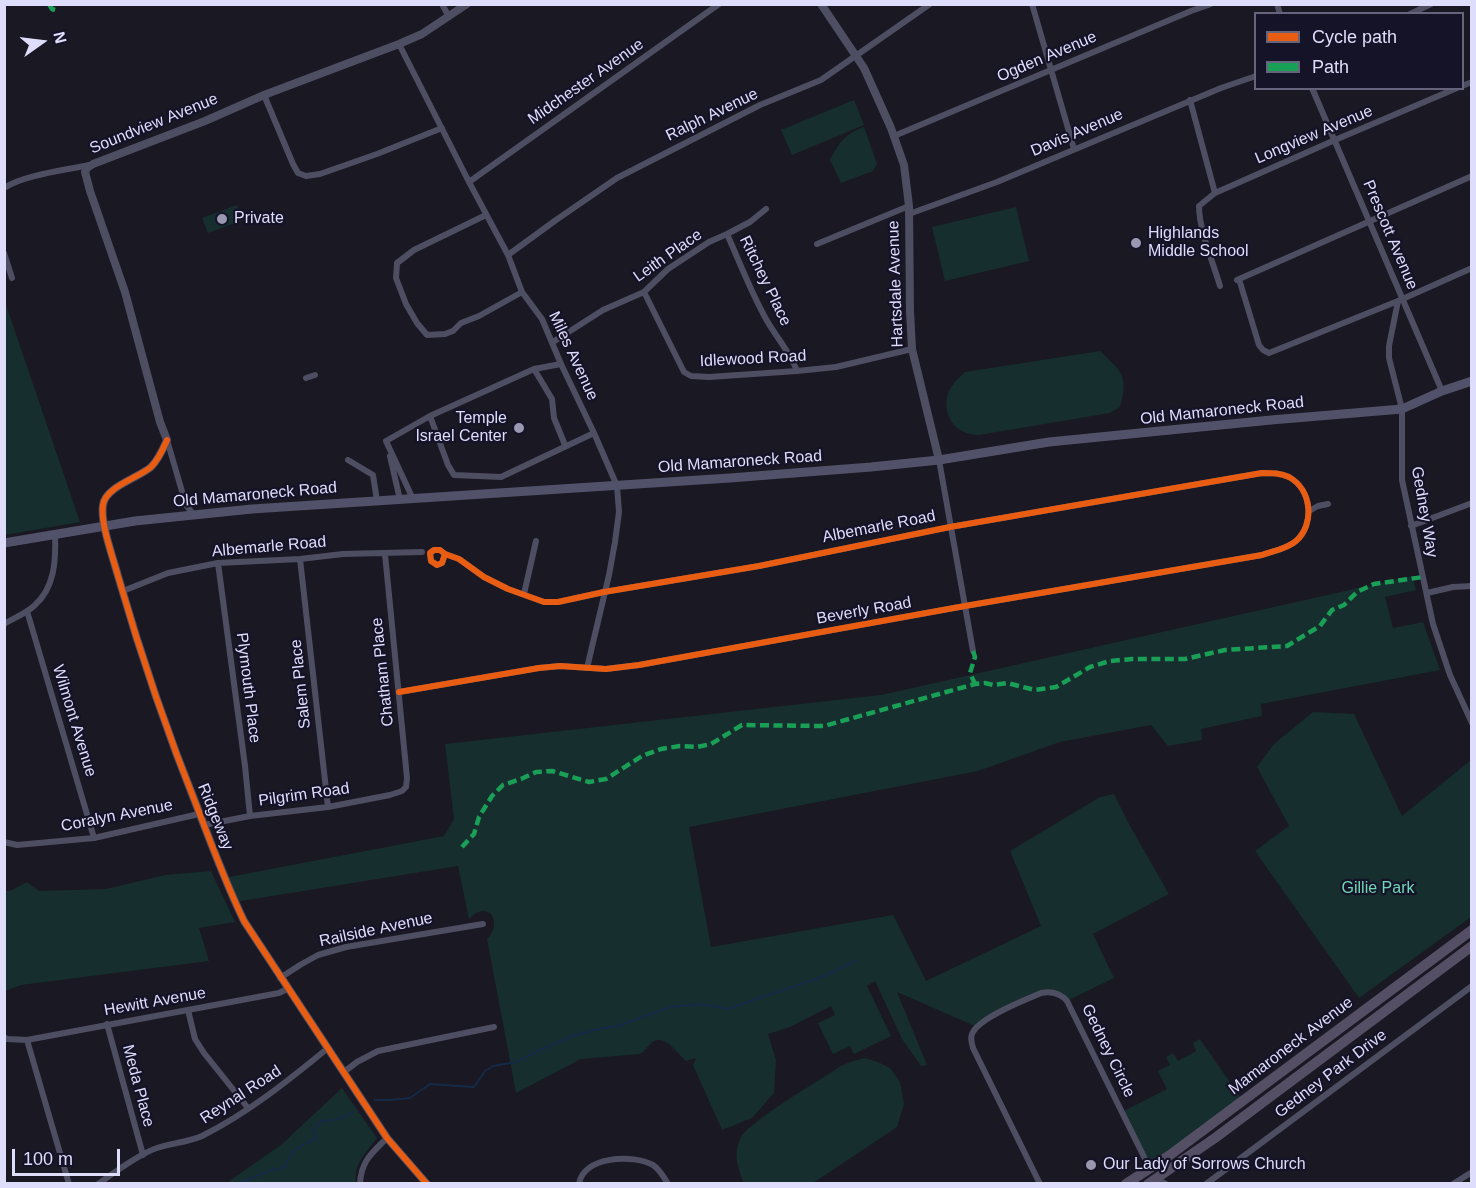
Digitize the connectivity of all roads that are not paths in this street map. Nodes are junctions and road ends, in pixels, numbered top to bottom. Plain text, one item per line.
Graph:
1 (442, 4) edge
2 (467, 4) edge
3 (719, 4) edge
4 (821, 4) edge
5 (930, 4) edge
6 (1032, 4) edge
7 (1211, 4) edge
8 (1431, 4) edge
9 (1190, 8) edge
10 (1414, 12) edge
11 (450, 17) junction
12 (399, 44) junction
13 (856, 55) junction
14 (1050, 70) junction
15 (1254, 77) edge
16 (1313, 90) edge
17 (1452, 90) edge
18 (264, 95) junction
19 (1190, 100) junction
20 (442, 128) junction
21 (894, 135) junction
22 (1335, 140) junction
23 (1074, 149) junction
24 (93, 164) junction
25 (1472, 176) edge
26 (469, 182) junction
27 (4, 188) edge
28 (1215, 193) junction
29 (766, 209) dead end
30 (909, 210) junction
31 (486, 215) junction
32 (1370, 221) junction
33 (727, 234) junction
34 (817, 244) dead end
35 (4, 253) edge
36 (508, 255) junction
37 (1472, 268) edge
38 (12, 278) dead end
39 (1220, 286) dead end
40 (522, 292) junction
41 (644, 292) junction
42 (1400, 300) junction
43 (553, 342) junction
44 (912, 350) junction
45 (561, 364) junction
46 (534, 369) junction
47 (797, 371) junction
48 (315, 375) dead end
49 (306, 378) dead end
50 (1472, 381) edge
51 (1442, 391) junction
52 (1402, 409) junction
53 (430, 416) junction
54 (594, 433) junction
55 (167, 440) junction
56 (386, 441) junction
57 (565, 445) junction
58 (348, 460) dead end
59 (939, 460) junction
60 (617, 486) junction
61 (413, 499) junction
62 (400, 500) junction
63 (377, 501) junction
64 (1472, 503) edge
65 (1328, 504) dead end
66 (1309, 511) junction
67 (194, 515) junction
68 (105, 526) junction
69 (1411, 526) junction
70 (950, 527) junction
71 (55, 534) junction
72 (536, 541) dead end
73 (4, 543) edge
74 (422, 552) dead end
75 (384, 554) junction
76 (445, 554) dead end
77 (300, 559) junction
78 (218, 563) junction
79 (1472, 586) edge
80 (123, 591) junction
81 (604, 592) junction
82 (1427, 593) junction
83 (524, 594) junction
84 (965, 606) junction
85 (27, 611) junction
86 (4, 624) edge
87 (973, 651) dead end
88 (587, 668) junction
89 (399, 692) junction
90 (1472, 723) edge
91 (406, 787) joint
92 (328, 807) junction
93 (199, 814) junction
94 (250, 816) junction
95 (204, 825) junction
96 (94, 838) junction
97 (4, 842) edge
98 (483, 924) dead end
99 (1472, 930) edge
100 (1472, 946) edge
101 (280, 978) junction
102 (1472, 986) edge
103 (287, 989) junction
104 (188, 1010) junction
105 (107, 1024) junction
106 (494, 1027) dead end
107 (4, 1037) edge
108 (27, 1040) junction
109 (328, 1048) junction
110 (344, 1072) junction
111 (248, 1108) junction
112 (387, 1138) junction
113 (143, 1155) junction
114 (1472, 1172) edge
115 (1152, 1179) edge
116 (69, 1184) edge
117 (98, 1184) edge
118 (360, 1184) edge
119 (427, 1184) edge
120 (579, 1184) edge
121 (668, 1184) edge
122 (1040, 1184) edge
123 (1126, 1184) edge
124 (1166, 1184) edge
125 (1206, 1184) edge
126 (1453, 1184) edge

1 - 11 street
2 - 11 street, Soundview Avenue
3 - 26 street, Midchester Avenue
4 - 13 street, Hartsdale Avenue
5 - 13 street, Ralph Avenue
6 - 14 street
7 - 9 street, Ogden Avenue
8 - 10 street
9 - 14 street, Ogden Avenue
11 - 12 street, Soundview Avenue
12 - 18 street, Soundview Avenue
12 - 20 street, Miles Avenue
13 - 21 street, Hartsdale Avenue
13 - 36 street, Ralph Avenue
14 - 21 street, Ogden Avenue
14 - 23 street
15 - 19 street, Davis Avenue
16 - 22 street, Prescott Avenue
17 - 22 street, Longview Avenue
18 - 20 street
18 - 24 street, Soundview Avenue
19 - 23 street, Davis Avenue
19 - 28 street
20 - 26 street, Miles Avenue
21 - 30 street, Hartsdale Avenue
22 - 28 street, Longview Avenue
22 - 32 street, Prescott Avenue
23 - 30 street, Davis Avenue
24 - 27 street
24 - 55 street, Soundview Avenue
25 - 32 street
26 - 31 street, Miles Avenue
28 - 39 street
29 - 33 street, Leith Place
30 - 34 street, Davis Avenue
30 - 44 street, Hartsdale Avenue
31 - 36 street, Miles Avenue
31 - 40 street
32 - 42 street, Prescott Avenue
32 - 42 street
33 - 41 street, Leith Place
33 - 47 street, Ritchey Place
35 - 38 street
36 - 40 street, Miles Avenue
37 - 42 street
40 - 43 street, Miles Avenue
41 - 43 street, Leith Place
41 - 47 street, Idlewood Road
42 - 51 street, Prescott Avenue
42 - 52 street, Gedney Way
43 - 45 street, Miles Avenue
44 - 47 street, Idlewood Road
44 - 59 street, Hartsdale Avenue
45 - 46 street
45 - 54 street, Miles Avenue
46 - 53 street
46 - 57 street
48 - 49 street
50 - 51 main road, Old Mamaroneck Road
51 - 52 main road, Old Mamaroneck Road
52 - 59 main road, Old Mamaroneck Road
52 - 69 street, Gedney Way
53 - 56 street
53 - 57 street
54 - 57 street
54 - 60 street, Miles Avenue
55 - 67 street, Soundview Avenue
55 - 68 street, Ridgeway
56 - 61 street
56 - 62 street
58 - 63 street
59 - 60 main road, Old Mamaroneck Road
59 - 70 street, Hartsdale Avenue
60 - 61 main road, Old Mamaroneck Road
60 - 81 street, Miles Avenue
61 - 62 main road, Old Mamaroneck Road
62 - 63 main road, Old Mamaroneck Road
63 - 67 main road, Old Mamaroneck Road
64 - 69 street
65 - 66 street
66 - 70 street, Albemarle Road
66 - 84 street, Beverly Road
67 - 68 main road, Old Mamaroneck Road
68 - 71 main road, Old Mamaroneck Road
68 - 80 street, Ridgeway
69 - 82 street, Gedney Way
70 - 81 street, Albemarle Road
70 - 84 street, Hartsdale Avenue
71 - 73 main road, Old Mamaroneck Road
71 - 85 street
72 - 83 street
74 - 75 street, Albemarle Road
75 - 77 street, Albemarle Road
75 - 89 street, Chatham Place
76 - 83 street, Albemarle Road
77 - 78 street, Albemarle Road
77 - 92 street, Salem Place
78 - 80 street, Albemarle Road
78 - 94 street, Plymouth Place
79 - 82 street
80 - 93 street, Ridgeway
81 - 83 street, Albemarle Road
81 - 88 street, Miles Avenue
82 - 90 street, Gedney Way
84 - 87 street, Hartsdale Avenue
84 - 88 street, Beverly Road
85 - 86 street
85 - 96 street, Wilmont Avenue
88 - 89 street, Beverly Road
89 - 91 street, Chatham Place
91 - 92 street, Pilgrim Road
92 - 94 street, Pilgrim Road
93 - 95 street, Ridgeway
93 - 96 street, Coralyn Avenue
94 - 95 street, Pilgrim Road
95 - 101 street, Ridgeway
96 - 97 street, Coralyn Avenue
98 - 101 street, Railside Avenue
99 - 115 main road, Mamaroneck Avenue
100 - 115 main road, Mamaroneck Avenue
101 - 103 street, Ridgeway
102 - 125 street, Gedney Park Drive
103 - 104 street, Hewitt Avenue
103 - 109 street, Ridgeway
104 - 105 street, Hewitt Avenue
104 - 111 street
105 - 108 street, Hewitt Avenue
105 - 113 street, Meda Place
106 - 110 street
107 - 108 street, Hewitt Avenue
108 - 116 street
109 - 110 street, Ridgeway
109 - 111 street, Reynal Road
110 - 112 street, Ridgeway
111 - 113 street, Reynal Road
112 - 118 street
112 - 119 street, Ridgeway
113 - 117 street, Reynal Road
114 - 126 street
115 - 122 street, Gedney Circle
115 - 123 main road, Mamaroneck Avenue
115 - 124 street
120 - 121 street

